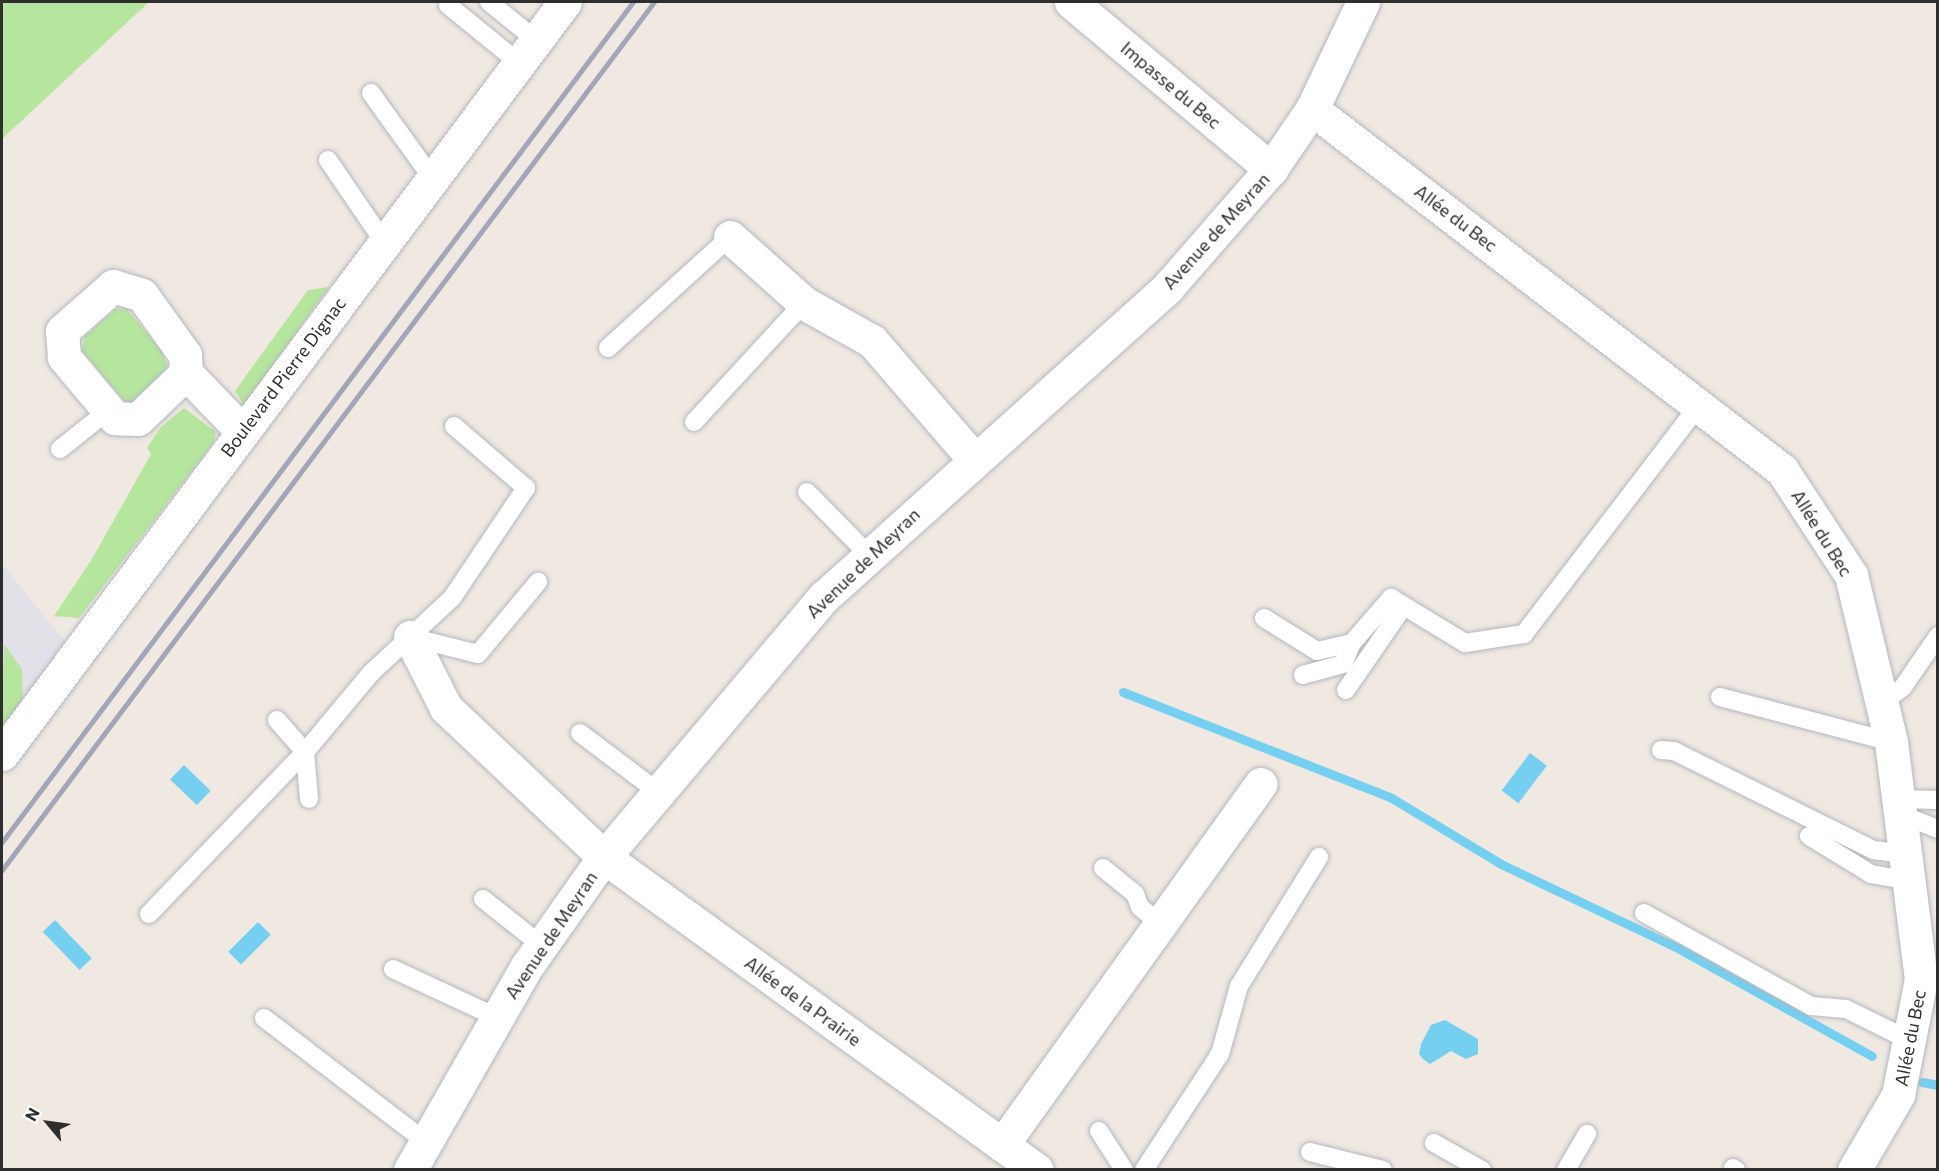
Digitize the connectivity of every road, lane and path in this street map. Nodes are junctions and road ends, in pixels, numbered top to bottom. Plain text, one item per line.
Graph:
1 (489, 2) edge
2 (565, 2) edge
3 (1071, 2) edge
4 (1362, 2) edge
5 (448, 5) dead end
6 (527, 51) junction
7 (370, 93) dead end
8 (1312, 109) junction
9 (328, 160) dead end
10 (1271, 170) junction
11 (432, 178) junction
12 (730, 237) joint
13 (384, 242) junction
14 (804, 303) junction
15 (608, 348) dead end
16 (186, 373) junction
17 (1700, 404) junction
18 (109, 410) junction
19 (694, 422) dead end
20 (454, 426) dead end
21 (242, 431) junction
22 (60, 449) dead end
23 (974, 459) junction
24 (807, 492) dead end
25 (869, 555) junction
26 (538, 582) dead end
27 (1403, 607) junction
28 (1264, 618) dead end
29 (1938, 636) edge
30 (410, 637) junction
31 (1352, 644) junction
32 (1303, 675) dead end
33 (1346, 690) dead end
34 (1720, 697) dead end
35 (1882, 703) junction
36 (277, 720) dead end
37 (580, 733) dead end
38 (1891, 742) junction
39 (1661, 750) dead end
40 (305, 752) junction
41 (2, 754) edge
42 (1260, 784) dead end
43 (658, 792) junction
44 (309, 799) dead end
45 (1938, 800) edge
46 (1900, 807) junction
47 (1938, 829) edge
48 (1809, 836) dead end
49 (604, 857) junction
50 (1319, 857) dead end
51 (1103, 868) dead end
52 (1907, 868) junction
53 (483, 899) dead end
54 (1644, 913) dead end
55 (149, 914) dead end
56 (1160, 924) junction
57 (541, 945) junction
58 (393, 969) dead end
59 (496, 1017) junction
60 (264, 1018) dead end
61 (1909, 1040) junction
62 (1099, 1131) dead end
63 (1587, 1134) dead end
64 (425, 1141) junction
65 (1434, 1143) dead end
66 (1002, 1145) junction
67 (1310, 1152) dead end
68 (410, 1170) edge
69 (1036, 1170) edge
70 (1124, 1170) edge
71 (1144, 1170) edge
72 (1383, 1170) edge
73 (1482, 1170) edge
74 (1566, 1170) edge
75 (1854, 1170) edge

1 - 6 lane
2 - 6 street, Boulevard Pierre Dignac
3 - 10 street, Impasse du Bec
4 - 8 street, Avenue de Meyran
5 - 6 lane
6 - 11 street, Boulevard Pierre Dignac
7 - 11 lane
8 - 10 street, Avenue de Meyran
8 - 17 street, Allée du Bec
9 - 13 lane
10 - 23 street, Avenue de Meyran
11 - 13 street, Boulevard Pierre Dignac
12 - 14 street
12 - 15 lane
13 - 21 street, Boulevard Pierre Dignac
14 - 19 lane
14 - 23 street
16 - 18 street
16 - 18 street
16 - 21 street
17 - 27 lane
17 - 35 street, Allée du Bec
18 - 22 lane
20 - 30 lane
21 - 41 street, Boulevard Pierre Dignac
23 - 25 street, Avenue de Meyran
24 - 25 lane
25 - 43 street, Avenue de Meyran
26 - 30 lane
27 - 31 lane
27 - 33 lane
28 - 31 lane
29 - 35 lane
30 - 40 lane
30 - 49 street, Allée de la Prairie
31 - 32 lane
34 - 38 lane
35 - 38 street, Allée du Bec
36 - 40 lane
37 - 43 lane
38 - 46 street, Allée du Bec
39 - 52 lane
40 - 44 lane
40 - 55 lane
42 - 56 street
43 - 49 street, Avenue de Meyran
45 - 46 lane
46 - 47 lane
46 - 52 street, Allée du Bec
48 - 52 lane
49 - 57 street, Avenue de Meyran
49 - 66 street, Allée de la Prairie
50 - 71 lane
51 - 56 lane
52 - 61 street, Allée du Bec
53 - 57 lane
54 - 61 lane
56 - 66 street
57 - 59 street, Avenue de Meyran
58 - 59 lane
59 - 64 street, Avenue de Meyran
60 - 64 lane
61 - 75 street, Allée du Bec
62 - 70 lane
63 - 74 lane
64 - 68 street, Avenue de Meyran
65 - 73 lane
66 - 69 street, Allée de la Prairie
67 - 72 lane

